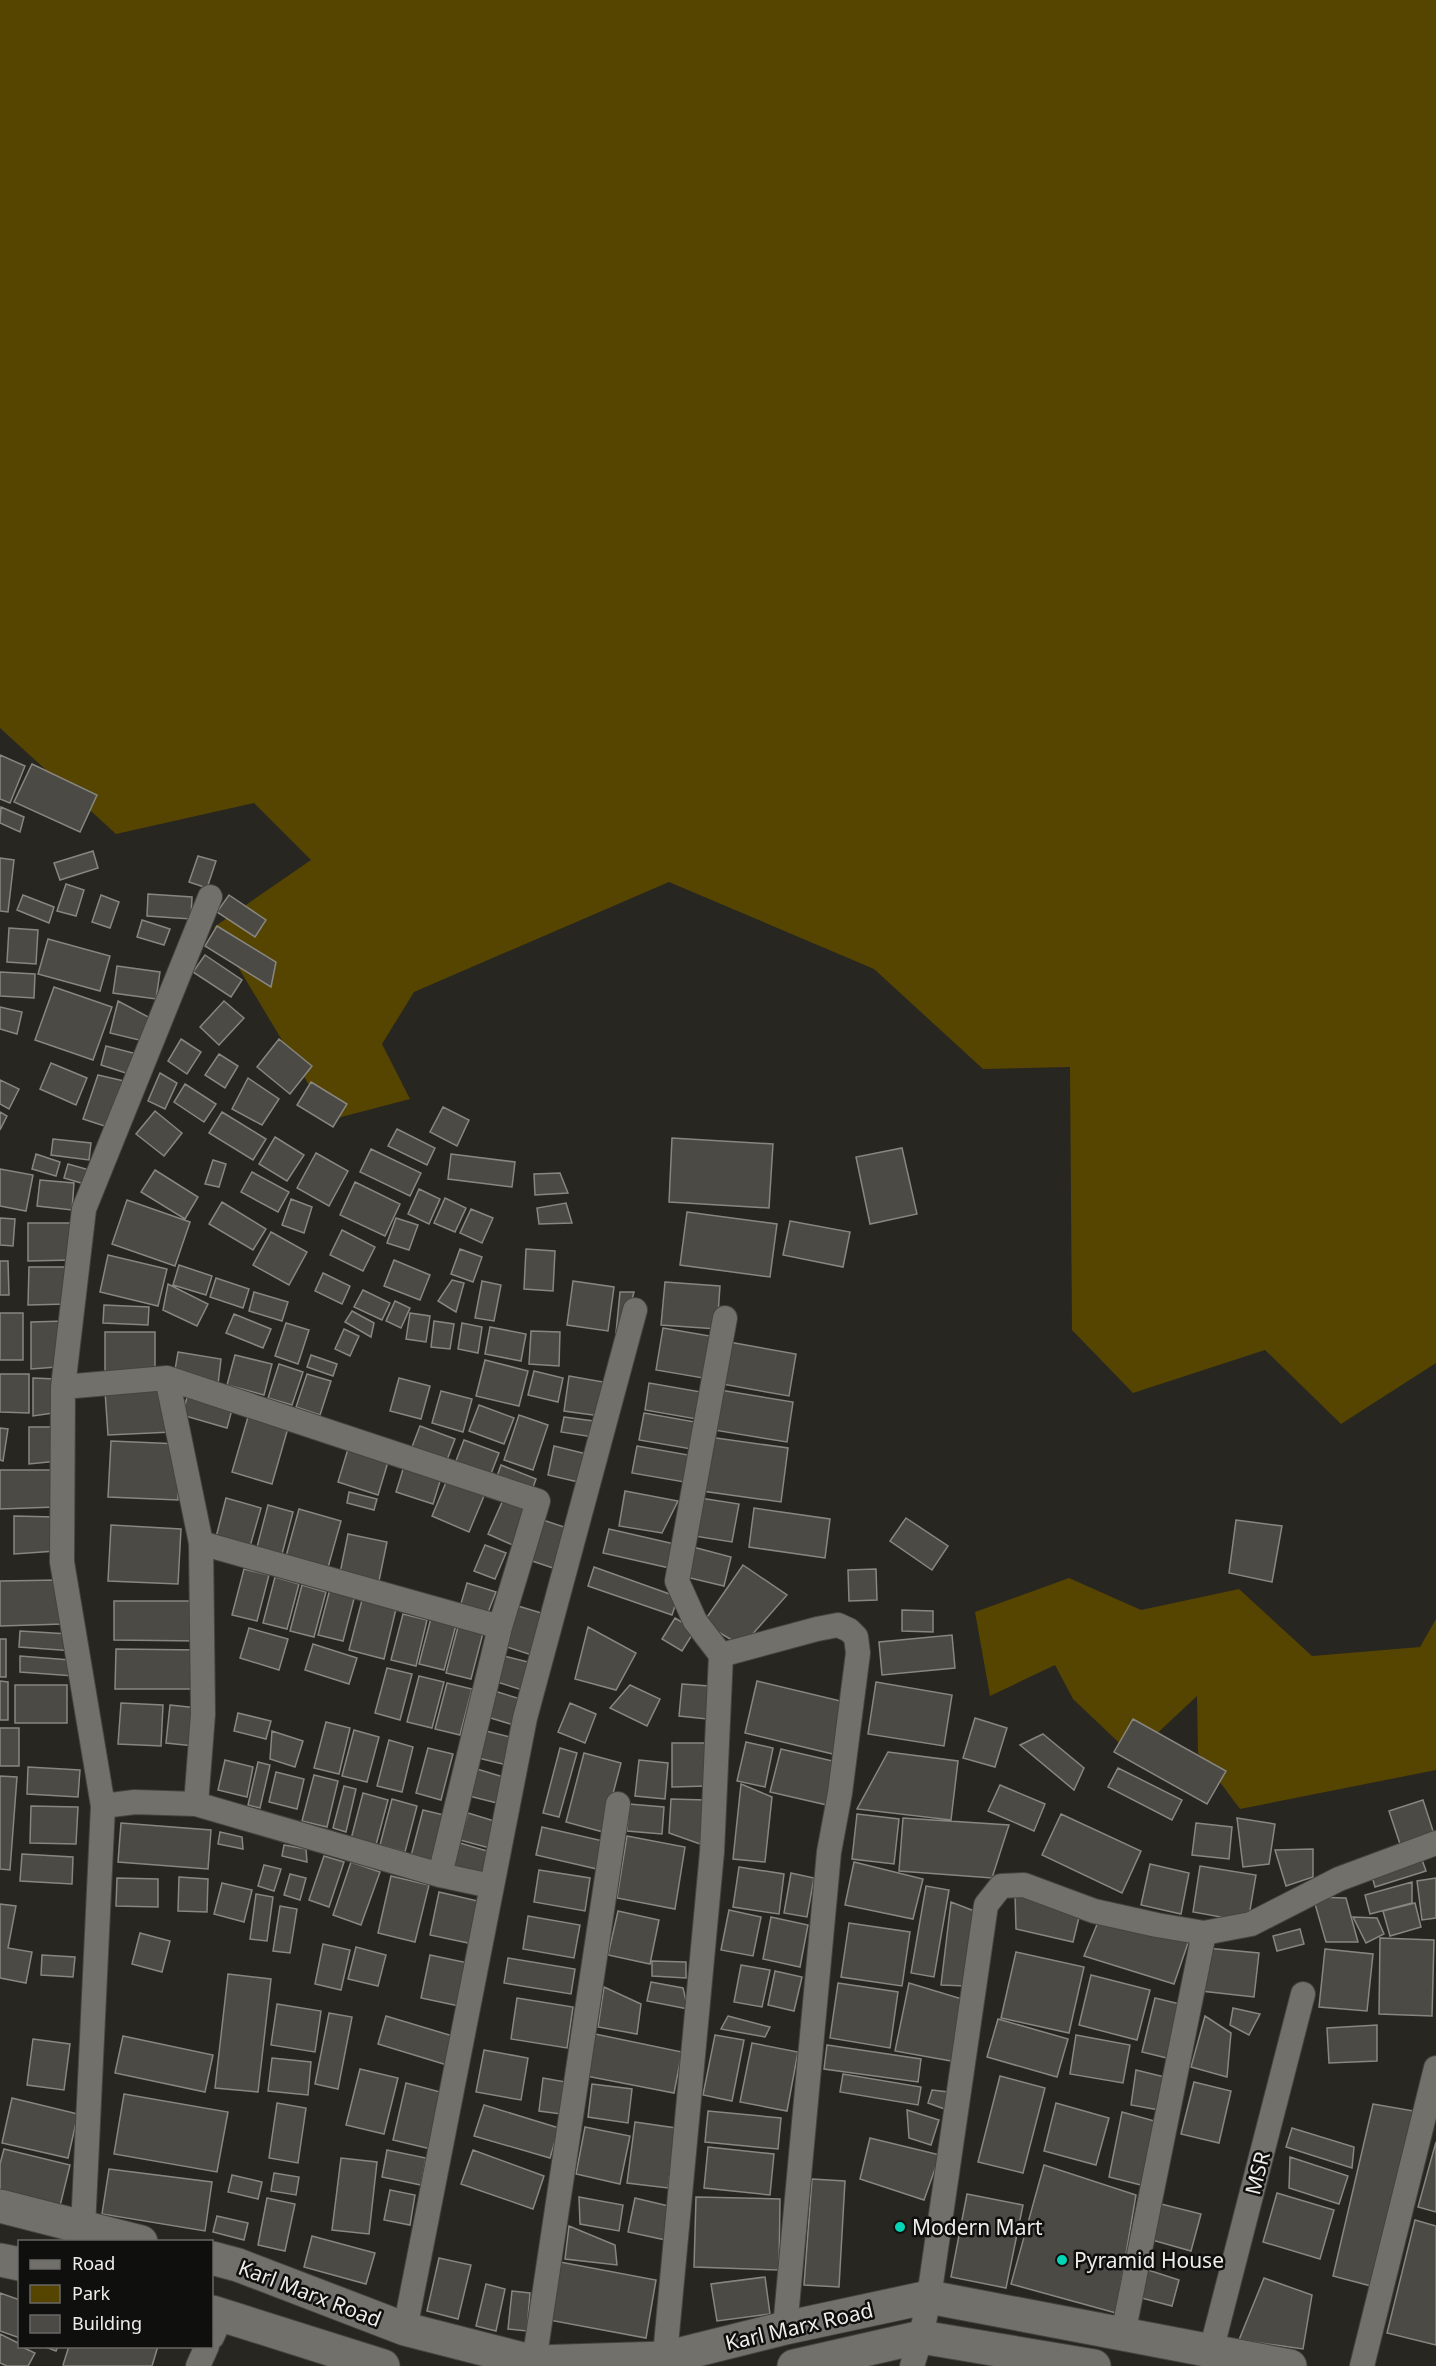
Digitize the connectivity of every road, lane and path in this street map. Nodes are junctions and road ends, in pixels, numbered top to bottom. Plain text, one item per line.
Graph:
1 (210, 897) dead end
2 (635, 1310) dead end
3 (725, 1318) dead end
4 (167, 1378) junction
5 (63, 1387) junction
6 (201, 1543) junction
7 (500, 1627) junction
8 (721, 1655) junction
9 (196, 1804) junction
10 (618, 1804) dead end
11 (103, 1806) junction
12 (1436, 1843) edge
13 (440, 1875) junction
14 (491, 1887) junction
15 (1204, 1933) junction
16 (1303, 1994) dead end
17 (1436, 2068) edge
18 (0, 2205) edge
19 (83, 2228) junction
20 (137, 2240) edge
21 (213, 2258) edge
22 (0, 2260) edge
23 (18, 2264) edge
24 (928, 2297) junction
25 (215, 2322) edge
26 (785, 2328) junction
27 (405, 2329) junction
28 (1123, 2334) junction
29 (206, 2348) edge
30 (916, 2351) edge
31 (1210, 2351) junction
32 (534, 2362) junction
33 (665, 2362) edge
34 (198, 2366) edge
35 (383, 2366) edge
36 (794, 2366) edge
37 (1094, 2366) edge
38 (1290, 2366) edge
39 (1362, 2366) edge

1 - 5 street
2 - 14 street
3 - 8 street
4 - 5 street
4 - 6 street
4 - 7 street
5 - 11 street
6 - 7 street
6 - 9 street
7 - 13 street
8 - 26 street
8 - 33 street
9 - 11 street
9 - 13 street
10 - 32 street
11 - 19 street
12 - 15 street
13 - 14 street
14 - 27 street
15 - 24 street
15 - 28 street
16 - 31 street, MSR
17 - 39 street
18 - 19 main road
19 - 20 main road
21 - 27 main road, Karl Marx Road
22 - 23 main road
24 - 26 main road, Karl Marx Road
24 - 28 main road, Karl Marx Road
24 - 30 street
25 - 35 main road, Karl Marx Road
26 - 33 main road, Karl Marx Road
27 - 32 main road, Karl Marx Road
28 - 31 main road, Karl Marx Road
29 - 34 street
30 - 36 main road, Karl Marx Road
30 - 37 main road, Karl Marx Road
31 - 38 main road, Karl Marx Road
32 - 33 main road, Karl Marx Road

